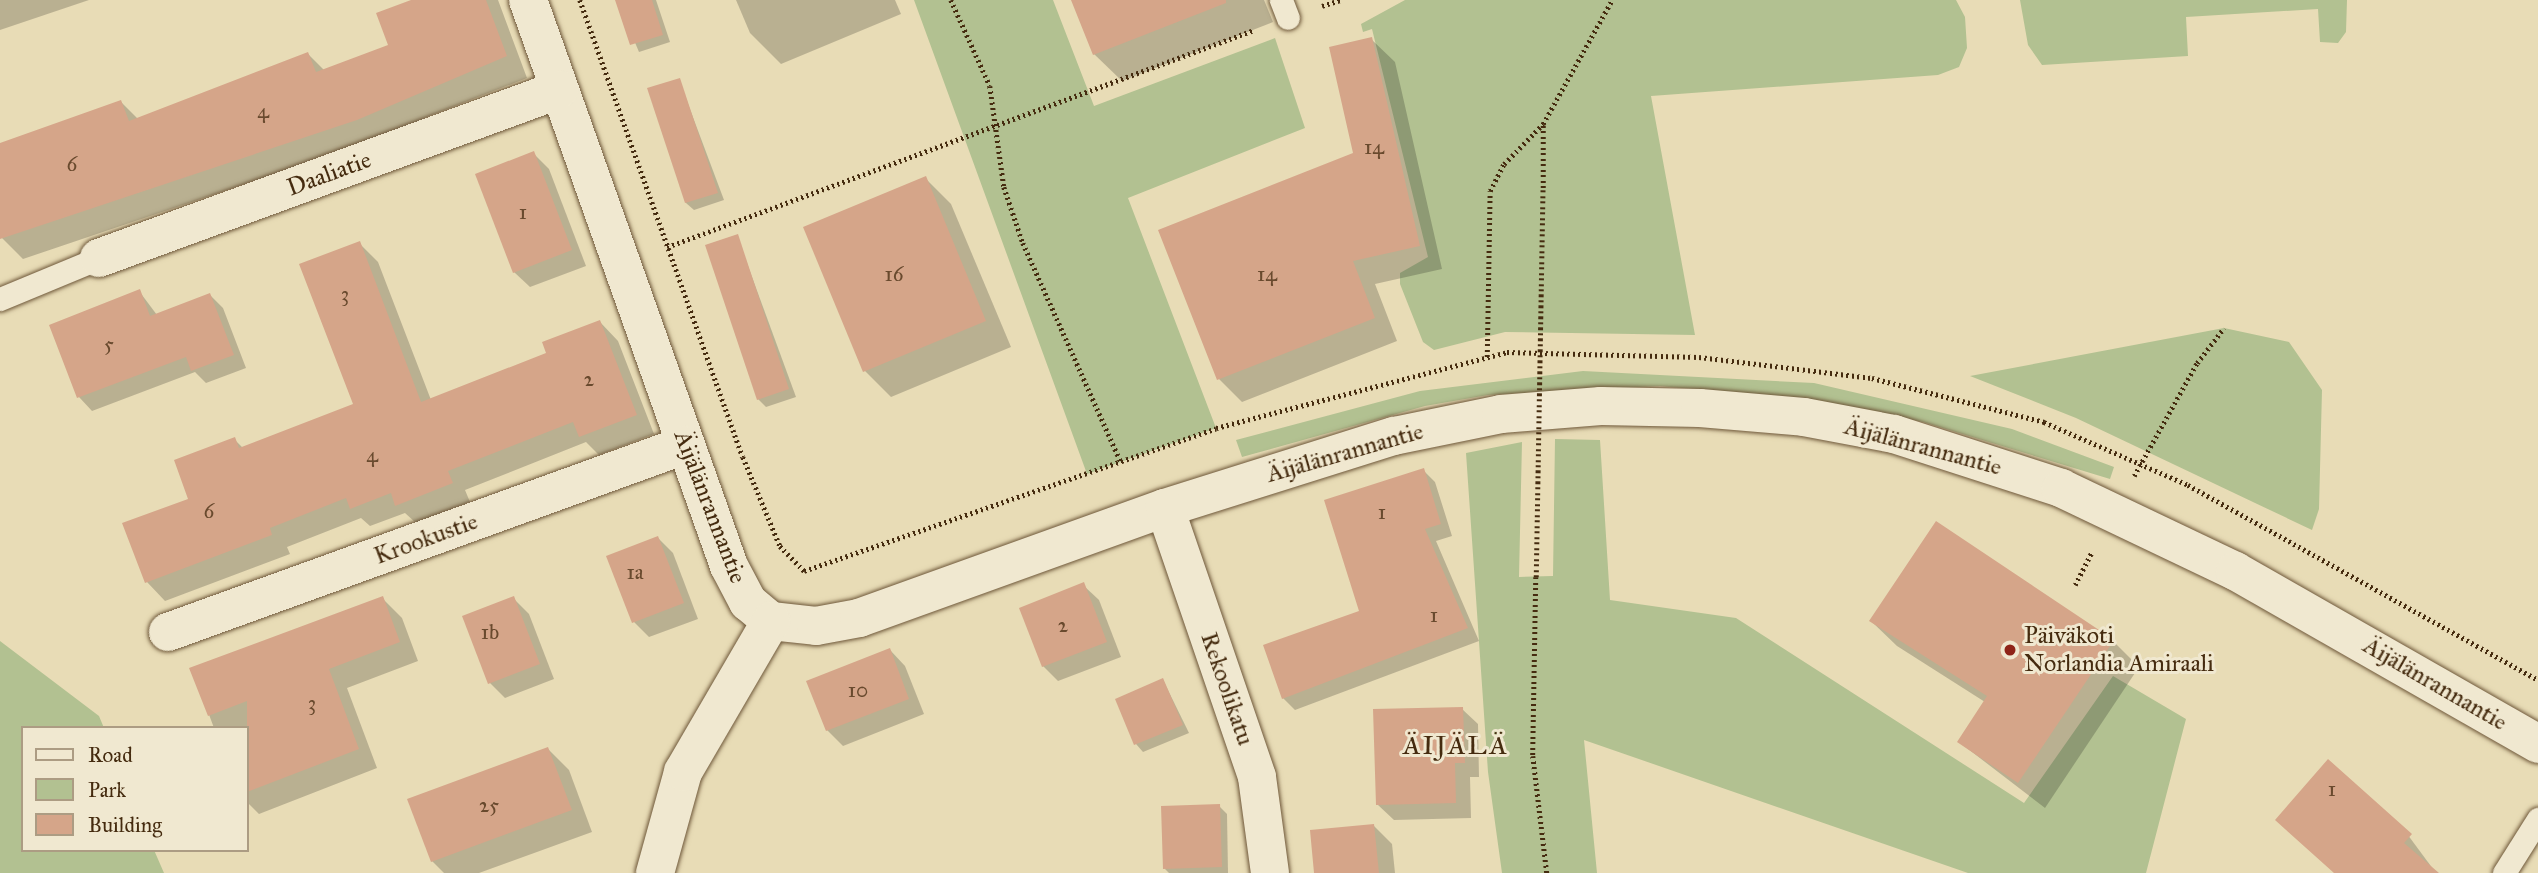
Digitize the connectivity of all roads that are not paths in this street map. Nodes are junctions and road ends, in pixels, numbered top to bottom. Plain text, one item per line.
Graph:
1 (527, 0) edge
2 (559, 90) junction
3 (99, 258) joint
4 (0, 299) edge
5 (685, 445) junction
6 (1165, 508) junction
7 (771, 621) junction
8 (168, 632) dead end
9 (2538, 744) edge
10 (2538, 819) edge
11 (655, 873) edge
12 (1270, 873) edge
13 (2504, 873) edge

1 - 2 street, Äijälänrannantie
2 - 3 street, Daaliatie
2 - 5 street, Äijälänrannantie
3 - 4 lane
5 - 7 street, Äijälänrannantie
5 - 8 street, Krookustie
6 - 7 street, Äijälänrannantie
6 - 9 street, Äijälänrannantie
6 - 12 street, Rekoolikatu
7 - 11 street
10 - 13 lane

